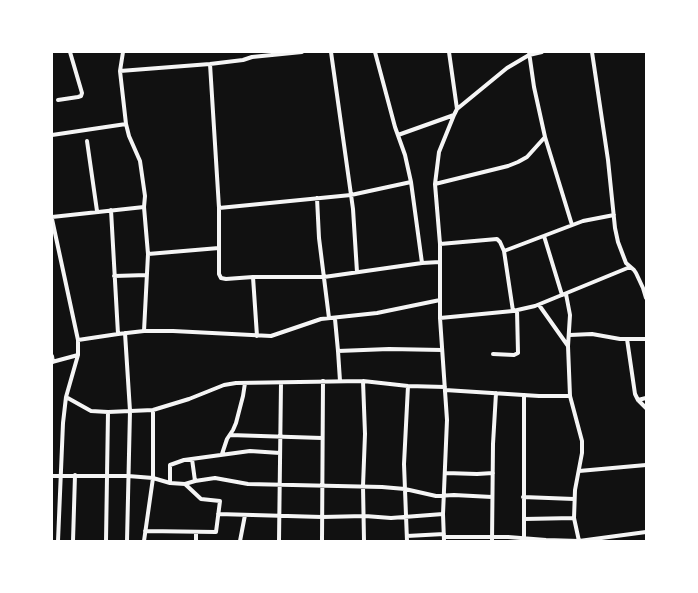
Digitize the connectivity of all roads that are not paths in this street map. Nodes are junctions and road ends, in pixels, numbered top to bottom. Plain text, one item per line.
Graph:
1 (70, 52) edge
2 (123, 52) edge
3 (302, 52) edge
4 (331, 52) edge
5 (375, 52) edge
6 (449, 52) edge
7 (542, 52) edge
8 (592, 52) edge
9 (252, 54) edge
10 (529, 54) edge
11 (210, 64) junction
12 (120, 70) junction
13 (58, 100) dead end
14 (458, 110) junction
15 (454, 115) junction
16 (126, 124) junction
17 (52, 135) edge
18 (398, 135) junction
19 (545, 137) junction
20 (87, 140) dead end
21 (411, 182) junction
22 (435, 184) junction
23 (351, 194) junction
24 (317, 198) junction
25 (144, 207) junction
26 (220, 208) junction
27 (111, 210) junction
28 (97, 211) junction
29 (614, 215) junction
30 (52, 218) edge
31 (572, 225) junction
32 (544, 236) junction
33 (440, 244) junction
34 (219, 248) junction
35 (504, 251) junction
36 (148, 254) junction
37 (440, 262) junction
38 (422, 263) junction
39 (630, 267) junction
40 (356, 272) junction
41 (147, 275) junction
42 (114, 276) junction
43 (253, 277) junction
44 (324, 277) junction
45 (564, 294) junction
46 (646, 298) edge
47 (440, 300) junction
48 (540, 305) junction
49 (515, 310) junction
50 (329, 318) junction
51 (440, 318) junction
52 (335, 319) junction
53 (144, 331) junction
54 (125, 333) junction
55 (118, 334) junction
56 (570, 335) junction
57 (257, 336) junction
58 (627, 339) junction
59 (646, 339) edge
60 (78, 340) junction
61 (568, 346) junction
62 (442, 350) junction
63 (338, 351) junction
64 (493, 354) dead end
65 (78, 355) junction
66 (52, 356) edge
67 (53, 362) edge
68 (340, 380) junction
69 (322, 381) junction
70 (363, 381) junction
71 (245, 383) junction
72 (282, 383) junction
73 (408, 386) junction
74 (445, 389) junction
75 (496, 393) junction
76 (524, 395) junction
77 (570, 396) junction
78 (66, 397) junction
79 (646, 398) edge
80 (638, 400) junction
81 (646, 408) edge
82 (153, 410) junction
83 (130, 411) junction
84 (108, 412) junction
85 (230, 435) junction
86 (280, 437) junction
87 (322, 438) junction
88 (280, 453) junction
89 (222, 454) junction
90 (192, 459) junction
91 (646, 465) edge
92 (579, 471) junction
93 (446, 473) junction
94 (493, 473) junction
95 (106, 475) junction
96 (52, 476) edge
97 (60, 476) junction
98 (75, 476) junction
99 (128, 476) junction
100 (153, 478) junction
101 (194, 481) junction
102 (170, 483) junction
103 (185, 484) junction
104 (280, 484) junction
105 (322, 486) junction
106 (363, 486) junction
107 (405, 489) junction
108 (445, 496) junction
109 (492, 497) junction
110 (523, 497) junction
111 (574, 499) junction
112 (218, 514) junction
113 (443, 514) junction
114 (245, 515) junction
115 (280, 516) junction
116 (365, 516) junction
117 (322, 517) junction
118 (405, 518) junction
119 (524, 518) junction
120 (574, 518) junction
121 (145, 531) junction
122 (196, 532) junction
123 (646, 532) edge
124 (444, 538) edge
125 (407, 539) edge
126 (492, 539) edge
127 (523, 540) edge
128 (58, 541) edge
129 (73, 541) edge
130 (106, 541) edge
131 (127, 541) edge
132 (144, 541) edge
133 (196, 541) edge
134 (240, 541) edge
135 (279, 541) edge
136 (322, 541) edge
137 (364, 541) edge
138 (579, 541) edge

1 - 13 street
2 - 12 street
3 - 9 street
4 - 23 street
5 - 18 street
6 - 14 street
7 - 10 street
8 - 29 street
9 - 11 street
10 - 14 street
10 - 19 street
11 - 12 street
11 - 26 street
12 - 16 street
14 - 15 street
15 - 18 street
15 - 22 street
16 - 17 street
16 - 25 street
18 - 21 street
19 - 22 street
19 - 31 street
20 - 28 street
21 - 23 street
21 - 38 street
22 - 33 street
23 - 24 street
23 - 40 street
24 - 26 street
24 - 44 street
25 - 27 street
25 - 36 street
26 - 34 street
27 - 28 street
27 - 42 street
28 - 30 street
29 - 31 street
29 - 39 street
30 - 60 street
31 - 32 street
32 - 35 street
32 - 45 street
33 - 35 street
33 - 37 street
34 - 36 street
34 - 43 street
35 - 49 street
36 - 41 street
37 - 38 street
37 - 47 street
38 - 40 street
39 - 45 street
39 - 46 street
40 - 44 street
41 - 42 street
41 - 53 street
42 - 55 street
43 - 44 street
43 - 57 street
44 - 50 street
45 - 48 street
45 - 56 street
47 - 51 street
47 - 52 street
48 - 49 street
48 - 61 street
49 - 51 street
49 - 64 street
50 - 52 street
50 - 57 street
51 - 62 street
52 - 63 street
53 - 54 street
53 - 57 street
54 - 55 street
54 - 83 street
55 - 60 street
56 - 58 street
56 - 61 street
58 - 59 street
58 - 80 street
60 - 65 street
61 - 77 street
62 - 63 street
62 - 74 street
63 - 68 street
65 - 67 street
65 - 78 street
66 - 67 street
68 - 69 street
68 - 70 street
69 - 72 street
69 - 87 street
70 - 73 street
70 - 106 street
71 - 72 street
71 - 82 street
71 - 85 street
72 - 86 street
73 - 74 street
73 - 107 street
74 - 75 street
74 - 93 street
75 - 76 street
75 - 94 street
76 - 77 street
76 - 110 street
77 - 92 street
78 - 84 street
78 - 97 street
79 - 80 street
80 - 81 street
82 - 83 street
82 - 100 street
83 - 84 street
83 - 99 street
84 - 95 street
85 - 86 street
85 - 89 street
86 - 87 street
86 - 88 street
87 - 105 street
88 - 89 street
88 - 104 street
89 - 90 street
90 - 101 street
90 - 102 street
91 - 92 street
92 - 111 street
93 - 94 street
93 - 108 street
94 - 109 street
95 - 98 street
95 - 99 street
95 - 130 street
96 - 97 street
97 - 98 street
97 - 128 street
98 - 129 street
99 - 100 street
99 - 131 street
100 - 102 street
100 - 121 street
101 - 103 street
101 - 104 street
102 - 103 street
103 - 112 street
104 - 105 street
104 - 115 street
105 - 106 street
105 - 117 street
106 - 107 street
106 - 116 street
107 - 108 street
107 - 118 street
108 - 109 street
108 - 113 street
109 - 126 street
110 - 111 street
110 - 119 street
111 - 120 street
112 - 114 street
112 - 122 street
113 - 118 street
113 - 124 street
114 - 115 street
114 - 134 street
115 - 117 street
115 - 135 street
116 - 117 street
116 - 118 street
116 - 137 street
117 - 136 street
118 - 125 street
119 - 120 street
119 - 127 street
120 - 138 street
121 - 122 street
121 - 132 street
122 - 133 street
123 - 138 street
124 - 125 street
124 - 126 street
126 - 127 street
127 - 138 street

